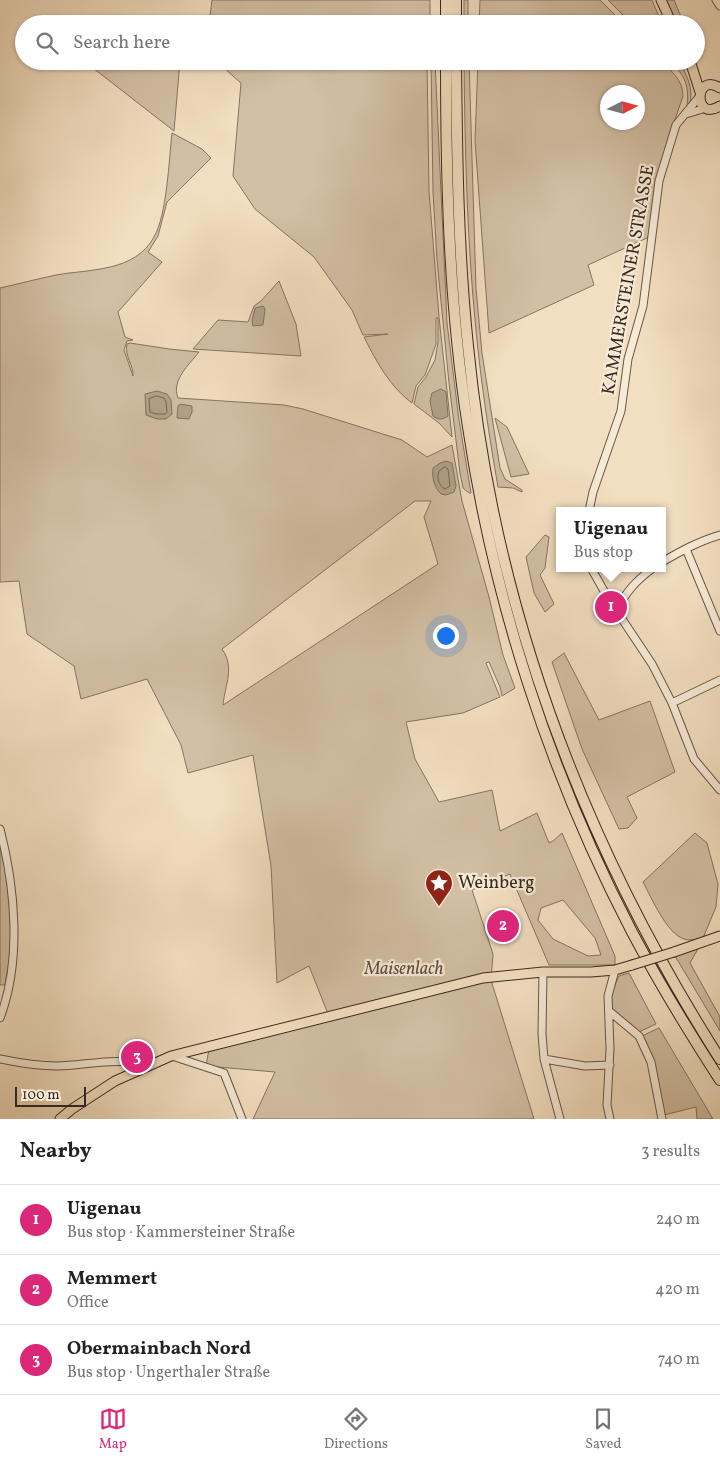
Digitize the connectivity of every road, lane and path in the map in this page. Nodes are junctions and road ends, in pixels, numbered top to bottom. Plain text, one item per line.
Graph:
1 (446, 0) edge
2 (456, 0) edge
3 (662, 0) edge
4 (716, 0) edge
5 (720, 6) edge
6 (446, 15) edge
7 (456, 15) edge
8 (668, 15) edge
9 (446, 70) edge
10 (456, 70) edge
11 (692, 70) edge
12 (697, 70) edge
13 (717, 86) edge
14 (700, 95) junction
15 (715, 109) edge
16 (685, 114) junction
17 (589, 507) edge
18 (720, 535) edge
19 (686, 549) junction
20 (666, 560) edge
21 (593, 572) edge
22 (648, 572) edge
23 (617, 611) junction
24 (720, 631) edge
25 (720, 680) edge
26 (672, 703) junction
27 (720, 790) edge
28 (0, 829) edge
29 (720, 936) edge
30 (615, 970) junction
31 (543, 972) junction
32 (609, 1011) junction
33 (0, 1018) edge
34 (169, 1057) junction
35 (0, 1059) edge
36 (544, 1059) junction
37 (720, 1059) edge
38 (610, 1065) junction
39 (146, 1067) junction
40 (720, 1080) edge
41 (60, 1119) edge
42 (242, 1119) edge
43 (560, 1119) edge
44 (610, 1119) edge
45 (662, 1119) edge

1 - 6 highway
2 - 7 highway
3 - 8 main road
4 - 5 street
9 - 40 highway
10 - 37 highway
11 - 14 main road
12 - 13 main road
13 - 14 main road
14 - 15 main road
14 - 16 street, KAMMERSTEINER STRASSE
15 - 16 street
16 - 17 street, KAMMERSTEINER STRASSE
18 - 19 street
19 - 20 street
19 - 24 street
21 - 23 street
22 - 23 street
23 - 26 street
25 - 26 street
26 - 27 street
28 - 33 street
29 - 30 main road, bridge
30 - 31 main road
30 - 32 street
31 - 34 main road
31 - 36 street
32 - 38 street
32 - 45 street
34 - 39 main road
34 - 42 street
35 - 39 street
36 - 38 street
36 - 43 street
38 - 44 street
39 - 41 main road

